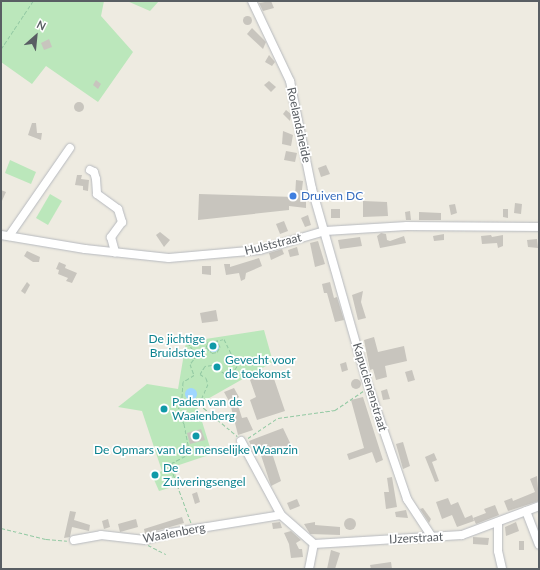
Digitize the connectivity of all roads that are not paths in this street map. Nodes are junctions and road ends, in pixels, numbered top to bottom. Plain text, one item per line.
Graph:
1 (252, 1) edge
2 (70, 148) dead end
3 (90, 170) dead end
4 (539, 227) edge
5 (325, 230) junction
6 (5, 236) edge
7 (115, 252) junction
8 (241, 440) road end
9 (539, 506) edge
10 (526, 511) junction
11 (282, 515) junction
12 (498, 522) junction
13 (432, 537) junction
14 (74, 540) road end
15 (314, 544) junction
16 (539, 545) edge
17 (309, 569) edge
18 (502, 569) edge

1 - 5 street, Roelandsheide
2 - 6 street, Hulststraat
3 - 7 street
4 - 5 street, Hulststraat
5 - 7 street, Hulststraat
5 - 13 street, Kapucienenstraat
6 - 7 street, Hulststraat
8 - 11 street
9 - 10 street, IJzerstraat
10 - 12 street, IJzerstraat
10 - 16 street
11 - 14 street, Waaienberg
11 - 15 street
12 - 13 street, IJzerstraat
12 - 18 street
13 - 15 street, IJzerstraat
15 - 17 street

